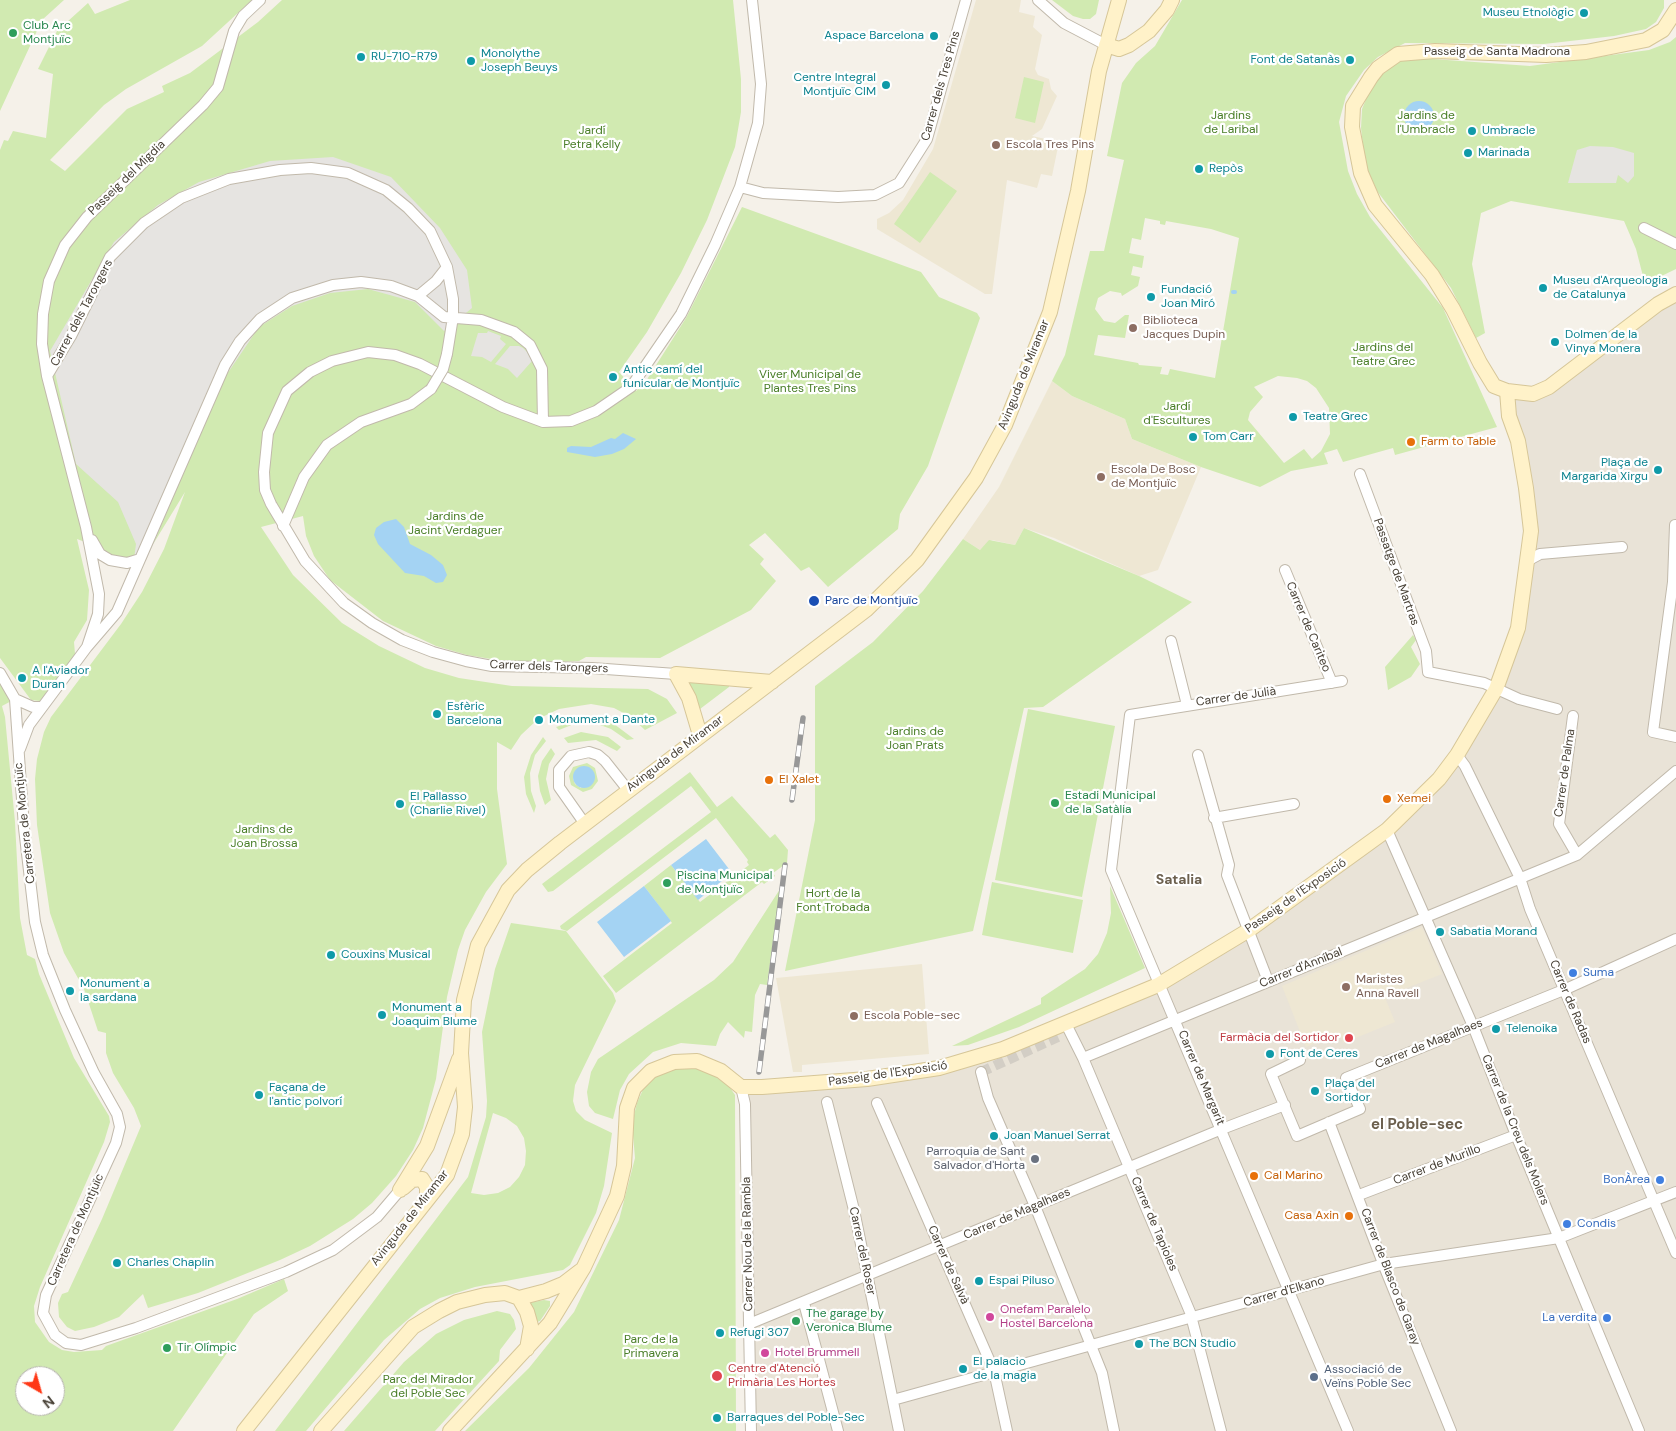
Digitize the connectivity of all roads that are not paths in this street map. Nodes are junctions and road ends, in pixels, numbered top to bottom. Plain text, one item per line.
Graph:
1 (260, 0) edge
2 (752, 0) edge
3 (966, 0) edge
4 (1038, 0) edge
5 (1119, 0) edge
6 (1172, 0) edge
7 (1676, 10) edge
8 (1106, 45) junction
9 (740, 186) junction
10 (1644, 228) dead end
11 (1676, 244) edge
12 (447, 267) junction
13 (1676, 294) edge
14 (418, 296) junction
15 (453, 317) junction
16 (47, 376) junction
17 (1507, 391) junction
18 (543, 422) junction
19 (1360, 474) dead end
20 (1675, 524) edge
21 (283, 526) junction
22 (86, 527) junction
23 (1622, 547) dead end
24 (140, 559) junction
25 (1528, 560) junction
26 (1285, 570) dead end
27 (1171, 641) dead end
28 (87, 647) junction
29 (0, 673) edge
30 (676, 674) junction
31 (772, 682) junction
32 (1337, 682) joint
33 (1496, 690) junction
34 (15, 699) junction
35 (1187, 705) junction
36 (42, 707) junction
37 (1557, 709) dead end
38 (1130, 715) joint
39 (1573, 716) dead end
40 (700, 735) junction
41 (1676, 737) edge
42 (18, 755) junction
43 (1198, 755) dead end
44 (1457, 755) junction
45 (1676, 771) edge
46 (628, 790) junction
47 (1294, 804) dead end
48 (1214, 818) junction
49 (585, 824) junction
50 (1387, 830) junction
51 (1578, 855) junction
52 (1520, 878) junction
53 (1425, 917) junction
54 (1249, 930) junction
55 (1676, 939) edge
56 (1268, 981) junction
57 (1158, 985) junction
58 (1566, 989) junction
59 (1176, 1019) junction
60 (1474, 1026) junction
61 (1062, 1029) junction
62 (461, 1053) junction
63 (1083, 1058) junction
64 (1300, 1060) dead end
65 (981, 1072) dead end
66 (741, 1087) junction
67 (827, 1102) dead end
68 (877, 1103) dead end
69 (1285, 1105) junction
70 (1329, 1122) junction
71 (1222, 1129) junction
72 (1516, 1135) junction
73 (1130, 1167) junction
74 (400, 1190) junction
75 (1676, 1192) edge
76 (1358, 1195) junction
77 (427, 1199) junction
78 (1654, 1202) junction
79 (1035, 1206) junction
80 (1559, 1238) junction
81 (938, 1244) junction
82 (1676, 1253) edge
83 (1384, 1264) junction
84 (584, 1268) junction
85 (867, 1276) junction
86 (1290, 1290) junction
87 (546, 1291) junction
88 (519, 1298) junction
89 (804, 1303) junction
90 (559, 1310) junction
91 (1193, 1318) junction
92 (550, 1323) junction
93 (749, 1324) junction
94 (531, 1326) junction
95 (1091, 1345) junction
96 (527, 1350) junction
97 (994, 1371) junction
98 (893, 1400) junction
99 (244, 1431) edge
100 (321, 1431) edge
101 (450, 1431) edge
102 (751, 1431) edge
103 (838, 1431) edge
104 (899, 1431) edge
105 (1007, 1431) edge
106 (1114, 1431) edge
107 (1221, 1431) edge
108 (1348, 1431) edge
109 (1451, 1431) edge
110 (1639, 1431) edge

1 - 16 street, Passeig del Migdia
2 - 9 street
3 - 9 street, Carrer dels Tres Pins
4 - 8 street
5 - 8 street, Avinguda de Miramar
6 - 8 street
7 - 17 street, Passeig de Santa Madrona
8 - 31 street, Avinguda de Miramar
9 - 18 street
10 - 11 street
12 - 14 street
12 - 15 street, Carrer dels Tarongers
12 - 16 street, Carrer dels Tarongers
13 - 17 street
14 - 15 street, Carrer dels Tarongers
14 - 24 street, Carrer dels Tarongers
15 - 18 street, Carrer dels Tarongers
15 - 21 street, Carrer dels Tarongers, bridge
16 - 22 street, Carrer dels Tarongers
17 - 25 street, Passeig de l'Exposició
18 - 21 street
19 - 33 street, Passatge de Martras
20 - 41 street
21 - 30 street, Carrer dels Tarongers
22 - 24 street, Carrer dels Tarongers
22 - 28 street, Carrer dels Tarongers
23 - 25 street
24 - 28 street, Carrer dels Tarongers
25 - 33 street, Passeig de l'Exposició
26 - 32 street, Carrer de Cariteo
27 - 35 street
28 - 36 street, Carrer dels Tarongers
29 - 34 street
30 - 31 street
30 - 40 street
31 - 40 street, Avinguda de Miramar
32 - 35 street, Carrer de Julià
33 - 37 street
33 - 44 street, Passeig de l'Exposició
34 - 36 street
34 - 42 street, Carretera de Montjuïc
35 - 38 street, Carrer de Julià
36 - 42 street, Carrer dels Tarongers
38 - 57 street, Carrer de Margarit
39 - 51 street, Carrer de Palma
40 - 46 street, Avinguda de Miramar
42 - 74 street, Carretera de Montjuïc
43 - 48 street
44 - 50 street, Passeig de l'Exposició
44 - 52 street, Carrer de Radas
45 - 51 street, Carrer d'Anníbal
46 - 49 street, Avinguda de Miramar
46 - 49 street
47 - 48 street
48 - 54 street
49 - 62 street, Avinguda de Miramar
50 - 53 street, Carrer de la Creu dels Molers
50 - 54 street, Passeig de l'Exposició
51 - 52 street, Carrer d'Anníbal
52 - 53 street, Carrer d'Anníbal
52 - 58 street, Carrer de Radas
53 - 56 street, Carrer d'Anníbal
53 - 60 street, Carrer de la Creu dels Molers
54 - 56 street
54 - 57 street, Passeig de l'Exposició
55 - 58 street, Carrer de Magalhaes
56 - 59 street, Carrer d'Anníbal
57 - 59 street, Carrer de Margarit
57 - 61 street, Passeig de l'Exposició
58 - 60 street, Carrer de Magalhaes
58 - 78 street, Carrer de Radas
59 - 63 street, Carrer d'Anníbal
59 - 71 street, Carrer de Margarit
60 - 70 street, Carrer de Magalhaes
60 - 72 street, Carrer de la Creu dels Molers
61 - 63 street, Carrer de Tapioles
61 - 66 street, Passeig de l'Exposició
62 - 74 street
62 - 77 street, Avinguda de Miramar
63 - 73 street, Carrer de Tapioles
64 - 69 street
65 - 79 street
66 - 84 street
66 - 93 street, Carrer Nou de la Rambla
67 - 85 street, Carrer del Roser
68 - 81 street, Carrer de Salvà
69 - 70 street
69 - 71 street, Carrer de Magalhaes
70 - 76 street, Carrer de Blasco de Garay
71 - 73 street, Carrer de Magalhaes
71 - 86 street, Carrer de Margarit
72 - 76 street, Carrer de Murillo
72 - 80 street, Carrer de la Creu dels Molers
73 - 79 street, Carrer de Magalhaes
73 - 91 street, Carrer de Tapioles
74 - 77 street
75 - 78 street, Carrer d'Elkano
76 - 83 street, Carrer de Blasco de Garay
77 - 99 street, Avinguda de Miramar
78 - 80 street, Carrer d'Elkano
78 - 82 street, Carrer de Radas
79 - 81 street, Carrer de Magalhaes
79 - 95 street
80 - 83 street, Carrer d'Elkano
80 - 110 street, Carrer de la Creu dels Molers
81 - 85 street, Carrer de Magalhaes
81 - 97 street, Carrer de Salvà
83 - 86 street, Carrer d'Elkano
83 - 109 street, Carrer de Blasco de Garay
84 - 87 street
84 - 90 street
85 - 89 street, Carrer de Magalhaes
85 - 98 street, Carrer del Roser
86 - 91 street, Carrer d'Elkano
86 - 108 street, Carrer de Margarit
87 - 88 street
87 - 90 street
88 - 94 street
88 - 100 street
89 - 93 street, Carrer de Magalhaes
89 - 103 street
90 - 92 street
91 - 95 street, Carrer d'Elkano
91 - 107 street, Carrer de Tapioles
92 - 94 street
92 - 96 street
93 - 102 street, Carrer Nou de la Rambla
94 - 96 street
95 - 97 street, Carrer d'Elkano
95 - 106 street
96 - 101 street
97 - 98 street, Carrer d'Elkano
97 - 105 street, Carrer de Salvà
98 - 104 street, Carrer del Roser

